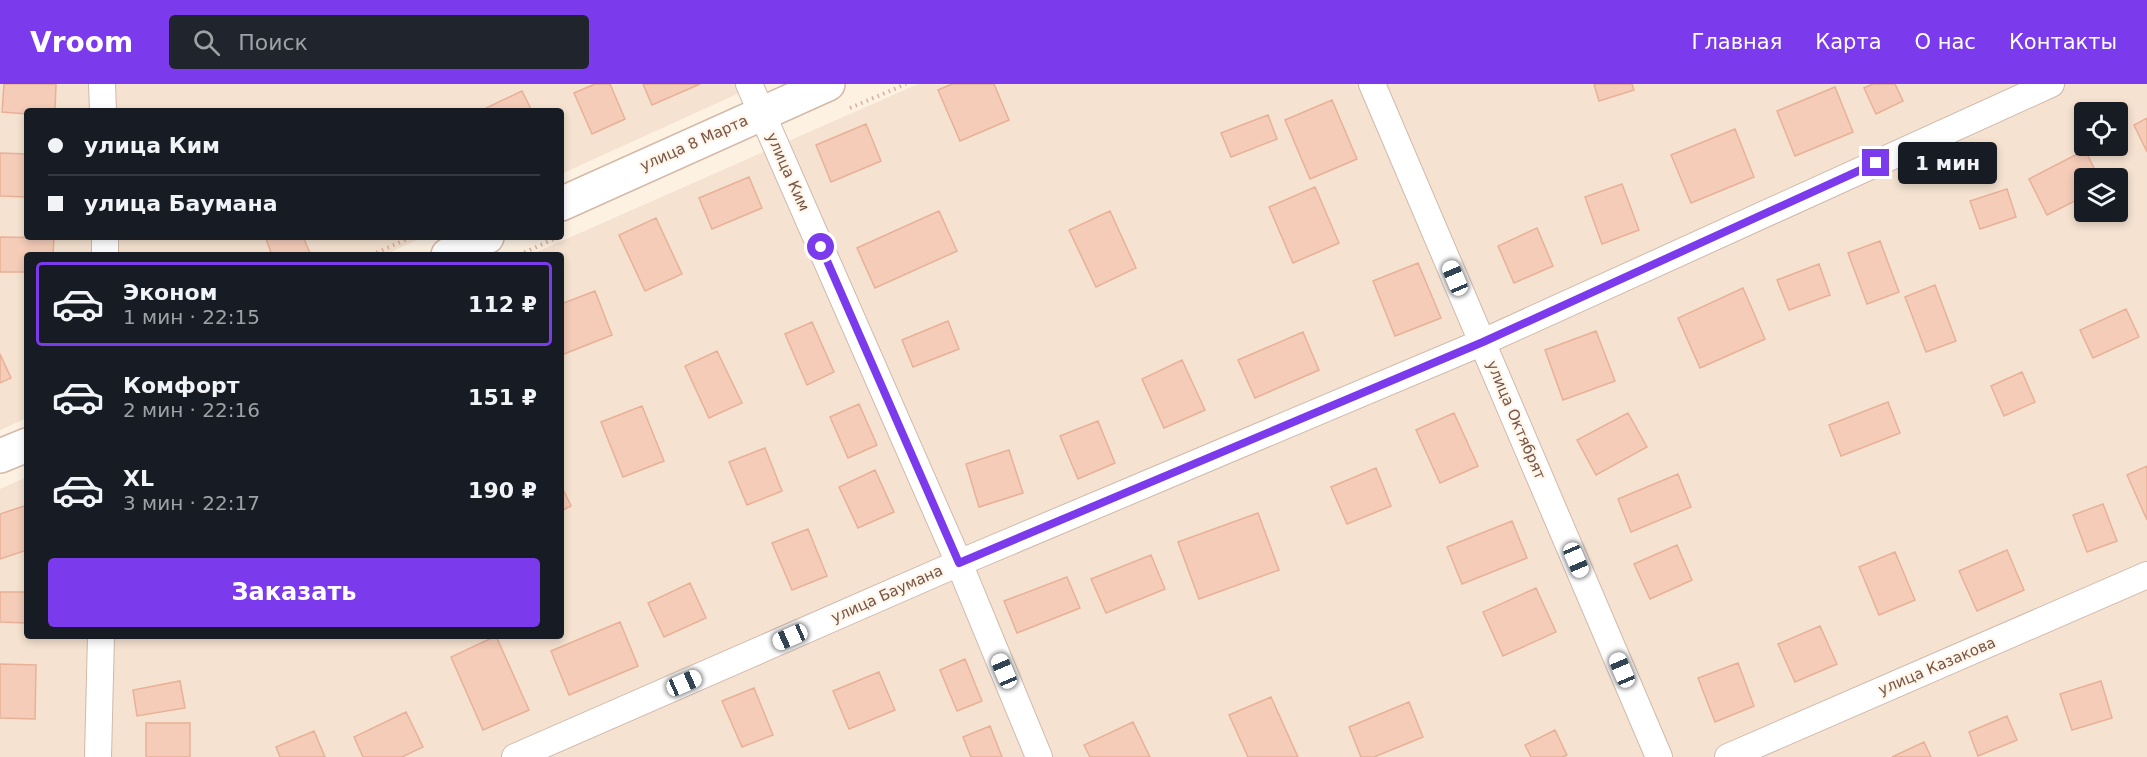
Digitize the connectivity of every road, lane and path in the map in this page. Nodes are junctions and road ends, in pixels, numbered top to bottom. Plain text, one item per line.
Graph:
1 (102, 84) edge
2 (828, 84) edge
3 (1372, 84) edge
4 (2051, 84) edge
5 (755, 98) edge
6 (103, 108) edge
7 (564, 202) edge
8 (405, 240) edge
9 (480, 240) edge
10 (552, 240) edge
11 (378, 252) edge
12 (454, 252) edge
13 (526, 252) edge
14 (1483, 342) junction
15 (24, 446) edge
16 (0, 456) edge
17 (959, 563) junction
18 (2147, 575) edge
19 (101, 639) edge
20 (98, 757) edge
21 (515, 757) edge
22 (1039, 757) edge
23 (1659, 757) edge
24 (1728, 757) edge

1 - 6 street
2 - 5 main road, улица 8 Марта
3 - 14 street, улица Октябрят
4 - 14 street, улица Баумана
5 - 7 main road, улица 8 Марта
5 - 17 street, улица Ким
8 - 11 path
9 - 12 main road
10 - 13 path
14 - 17 street, улица Баумана
14 - 23 street, улица Октябрят
15 - 16 main road
17 - 21 street, улица Баумана
17 - 22 street, улица Ким
18 - 24 street, улица Казакова
19 - 20 street

